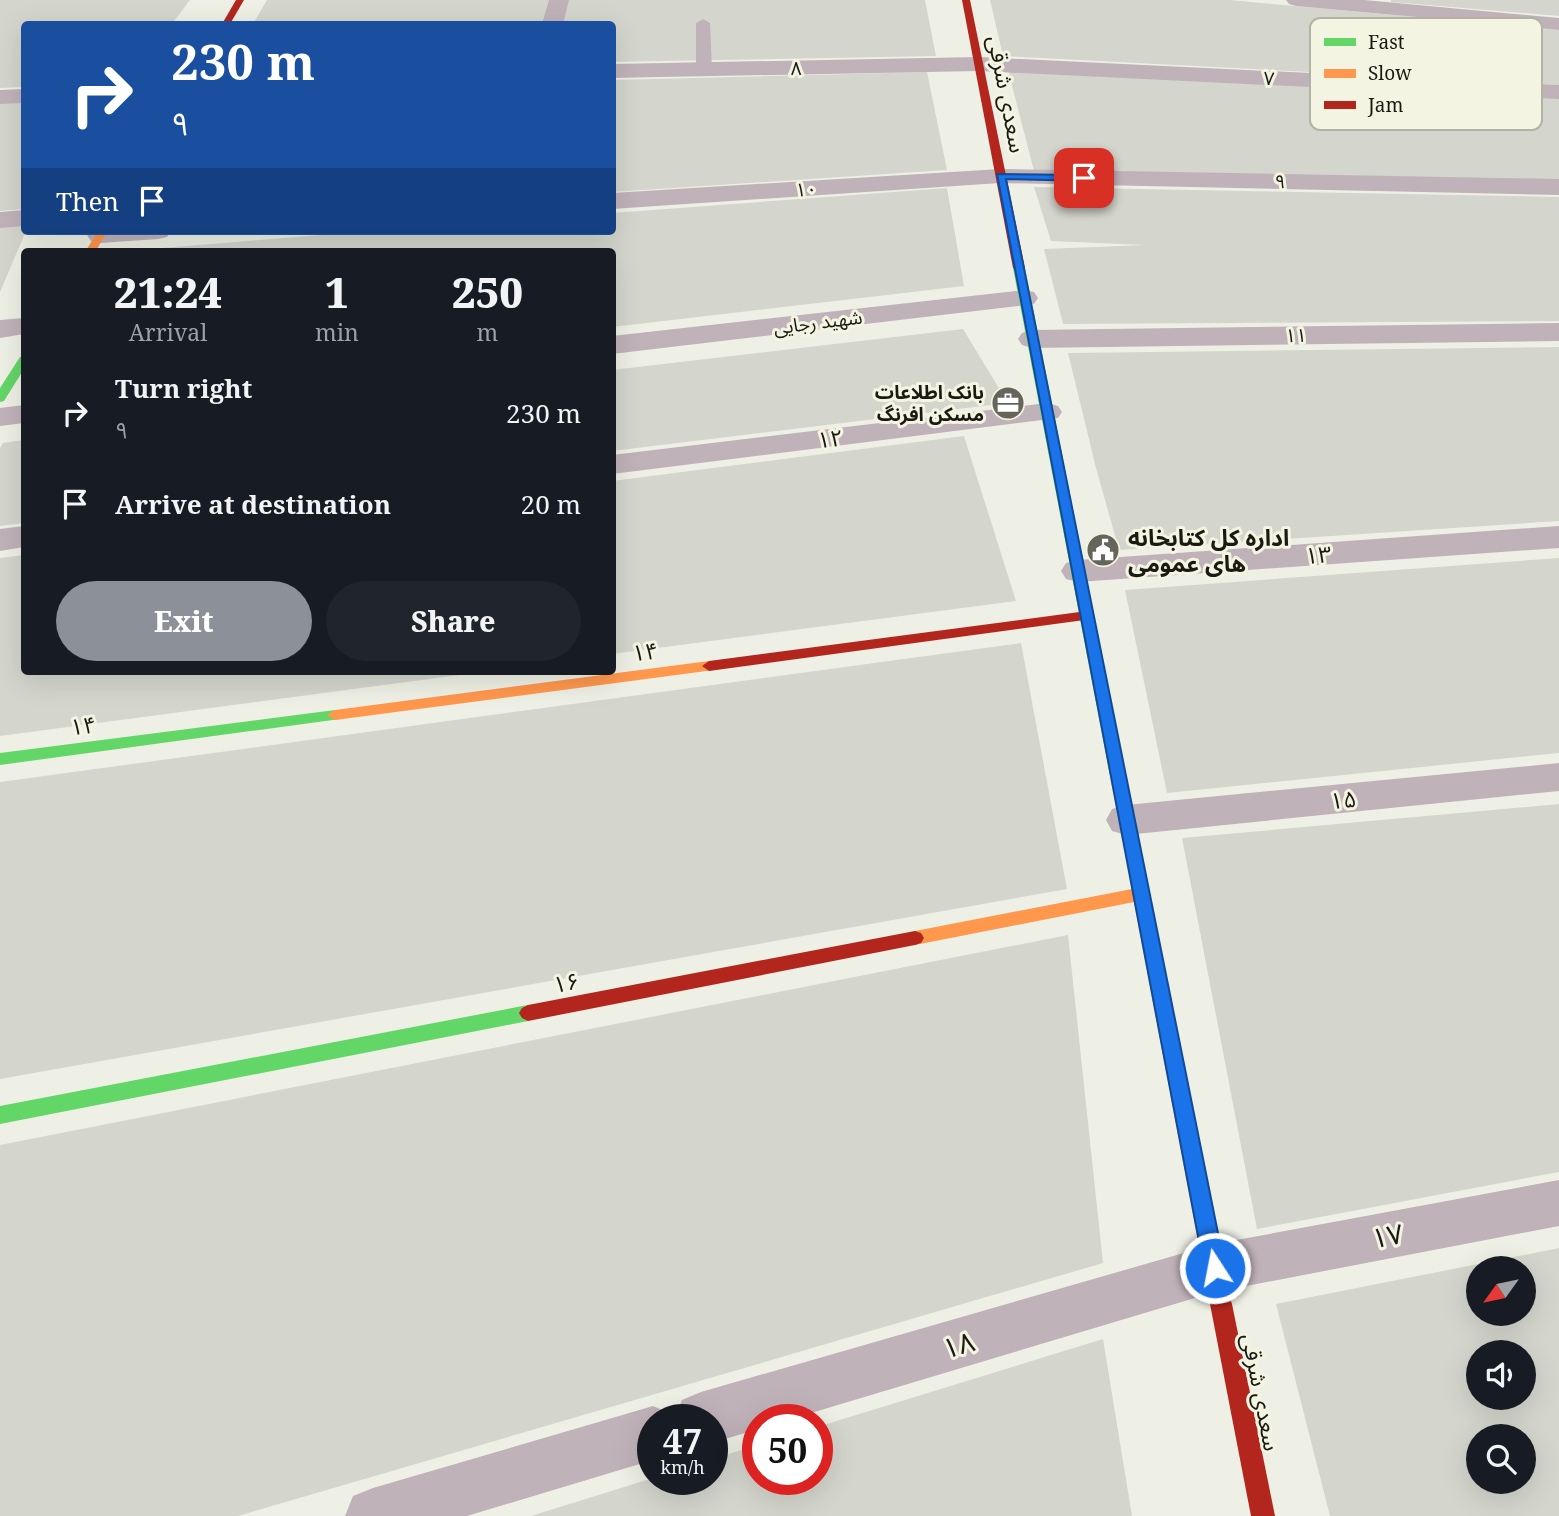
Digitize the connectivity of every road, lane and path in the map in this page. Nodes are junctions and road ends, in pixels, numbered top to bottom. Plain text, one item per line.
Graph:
1 (240, 0) edge
2 (559, 0) edge
3 (966, 0) edge
4 (1296, 0) edge
5 (1493, 18) edge
6 (228, 21) edge
7 (554, 21) edge
8 (704, 23) dead end
9 (979, 64) junction
10 (704, 70) junction
11 (616, 71) edge
12 (1310, 80) edge
13 (21, 96) edge
14 (0, 97) edge
15 (1000, 176) junction
16 (1559, 187) edge
17 (616, 201) edge
18 (21, 218) edge
19 (0, 220) edge
20 (128, 235) edge
21 (98, 239) edge
22 (1024, 298) junction
23 (21, 326) edge
24 (0, 329) edge
25 (1559, 332) edge
26 (1032, 339) junction
27 (616, 345) edge
28 (21, 365) edge
29 (0, 398) edge
30 (1047, 411) junction
31 (21, 414) edge
32 (0, 417) edge
33 (616, 465) edge
34 (21, 537) edge
35 (1559, 537) edge
36 (0, 540) edge
37 (1078, 571) junction
38 (1087, 617) junction
39 (0, 759) edge
40 (1559, 777) edge
41 (1126, 820) junction
42 (1141, 894) junction
43 (0, 1115) edge
44 (1559, 1203) edge
45 (1215, 1268) junction
46 (728, 1411) edge
47 (637, 1438) edge
48 (373, 1516) edge
49 (1263, 1516) edge

1 - 6 main road
2 - 7 street
3 - 9 main road, سعدی شرقی
4 - 5 street
8 - 10 lane
9 - 10 street, ۸
9 - 12 street, ۷
9 - 15 main road, سعدی شرقی
10 - 11 street, ۸
13 - 14 street
15 - 16 street, ۹
15 - 17 street, ۱۰
15 - 22 main road, سعدی شرقی
18 - 19 street
20 - 21 street
22 - 26 main road, سعدی شرقی
22 - 27 street, شهید رجایی
23 - 24 street
25 - 26 street, ۱۱
26 - 30 main road, سعدی شرقی
28 - 29 main road
30 - 33 street, ۱۲
30 - 37 main road, سعدی شرقی
31 - 32 street
34 - 36 street
35 - 37 street, ۱۳
37 - 38 main road, سعدی شرقی
38 - 39 main road, ۱۴
38 - 41 main road, سعدی شرقی
40 - 41 street, ۱۵
41 - 42 main road, سعدی شرقی
42 - 43 main road, ۱۶
42 - 45 main road, سعدی شرقی
44 - 45 street, ۱۷
45 - 46 street, ۱۸
45 - 49 main road, سعدی شرقی
47 - 48 street

